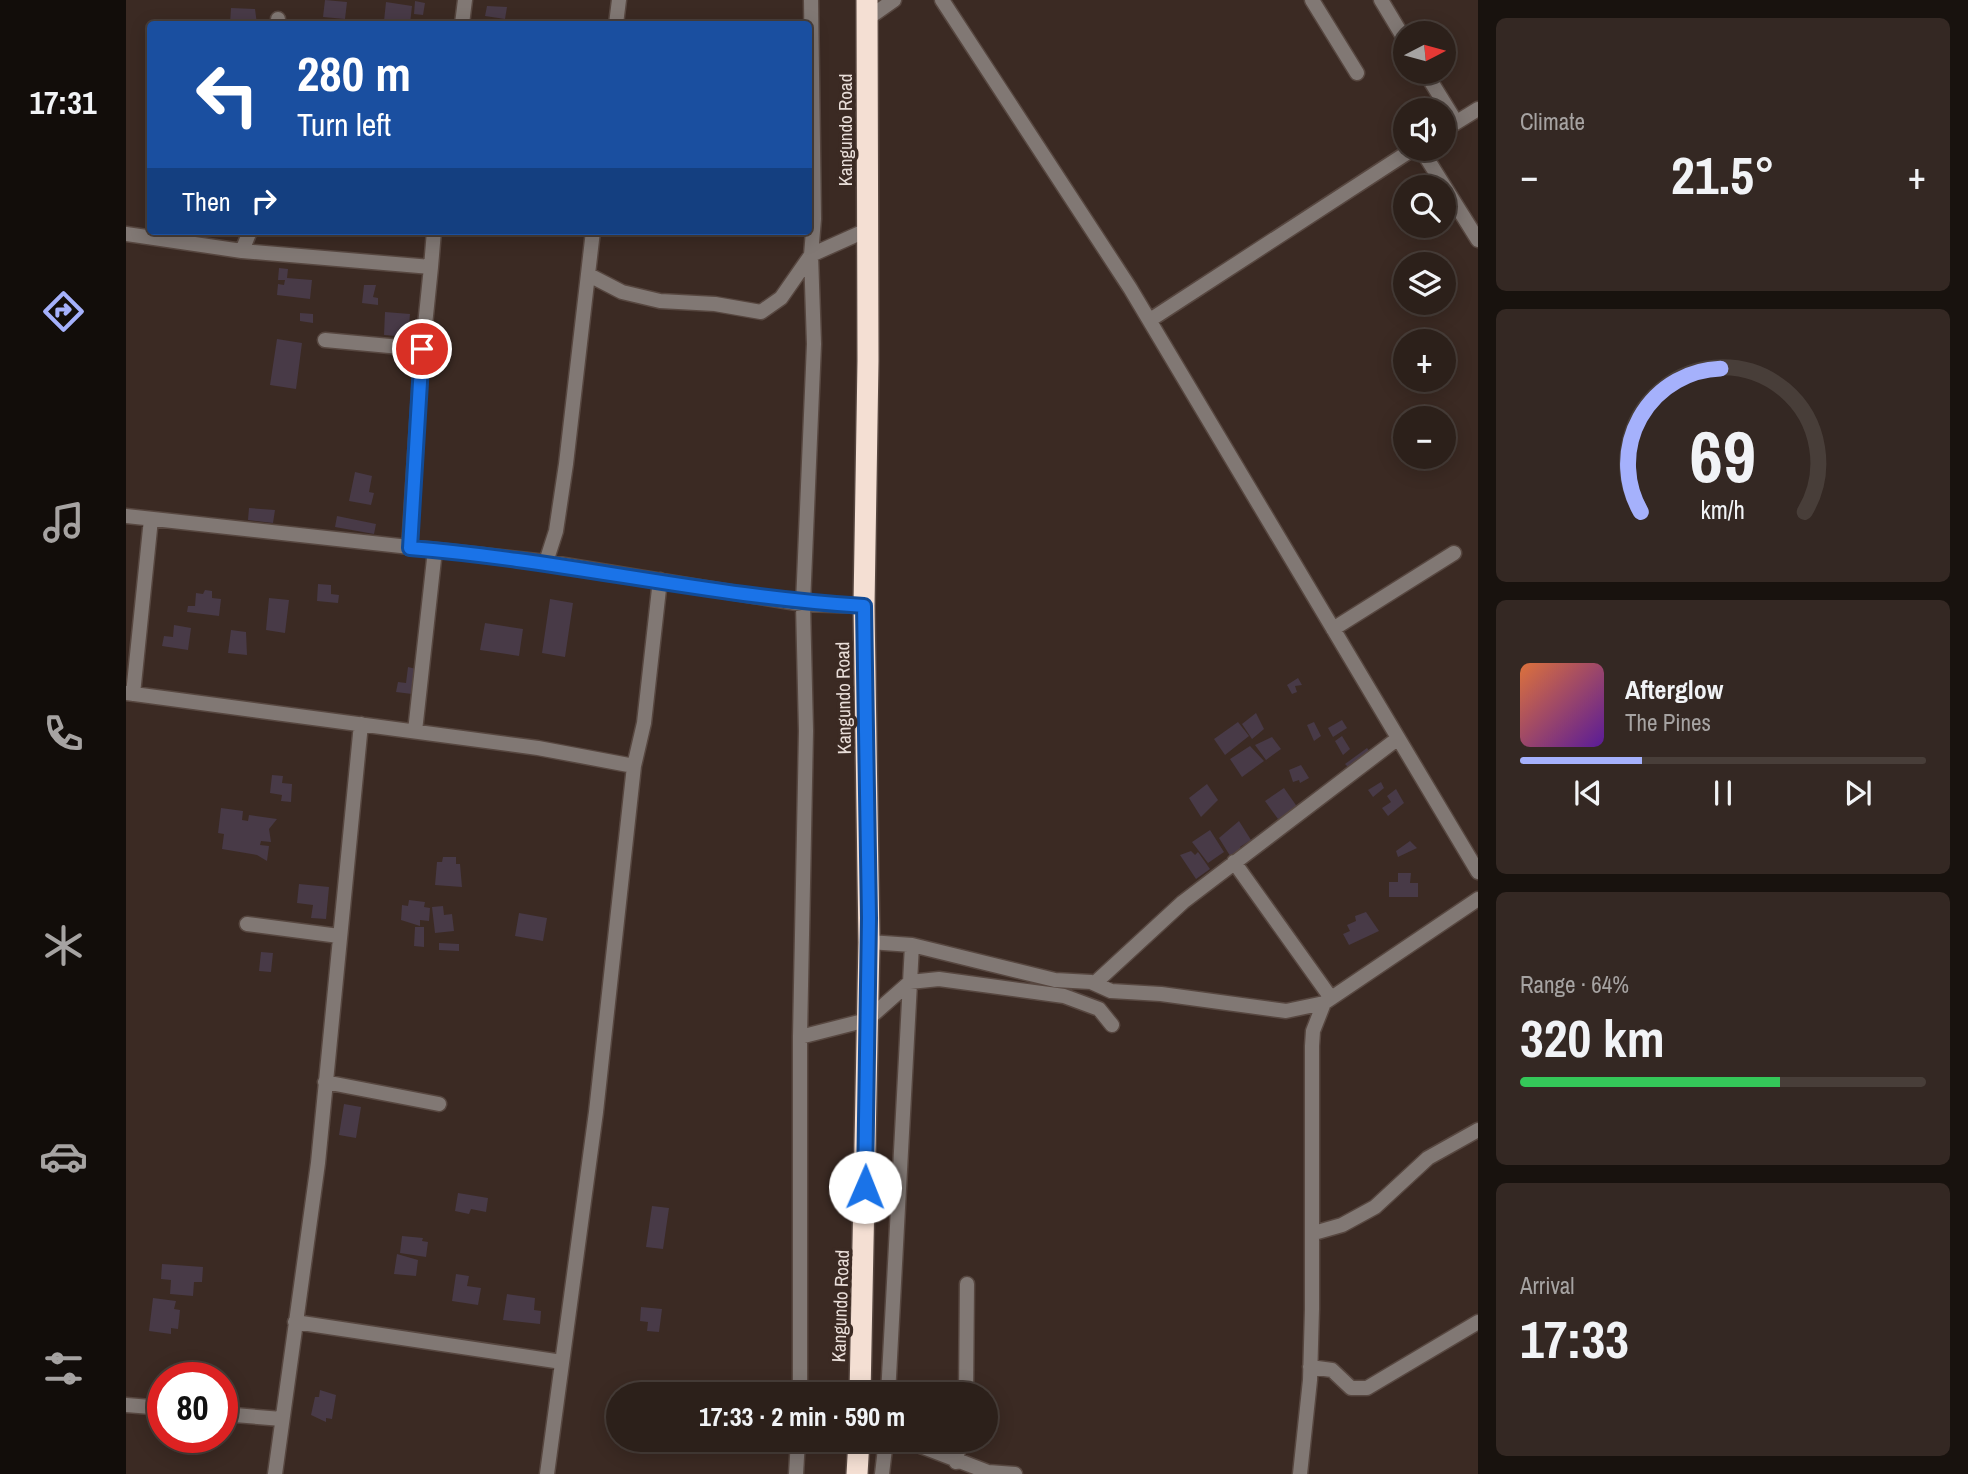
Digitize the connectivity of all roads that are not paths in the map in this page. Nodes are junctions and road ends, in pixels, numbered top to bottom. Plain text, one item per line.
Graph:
1 (465, 0) edge
2 (619, 0) edge
3 (811, 0) edge
4 (894, 0) edge
5 (942, 0) edge
6 (1312, 0) edge
7 (1381, 0) edge
8 (867, 10) edge
9 (462, 21) edge
10 (616, 21) edge
11 (811, 21) edge
12 (1394, 21) edge
13 (1357, 73) dead end
14 (1478, 109) edge
15 (1456, 122) edge
16 (1395, 161) edge
17 (1429, 161) edge
18 (867, 230) junction
19 (126, 234) edge
20 (248, 235) edge
21 (434, 235) edge
22 (593, 235) edge
23 (811, 235) edge
24 (1478, 240) edge
25 (242, 251) junction
26 (811, 255) junction
27 (430, 267) junction
28 (589, 275) junction
29 (1150, 320) junction
30 (325, 340) dead end
31 (422, 349) junction
32 (126, 516) edge
33 (151, 519) junction
34 (410, 548) junction
35 (435, 550) junction
36 (1454, 553) dead end
37 (546, 562) junction
38 (660, 580) junction
39 (803, 604) junction
40 (864, 606) junction
41 (1333, 629) junction
42 (130, 694) edge
43 (361, 724) junction
44 (415, 731) junction
45 (1397, 738) junction
46 (634, 766) junction
47 (1234, 862) junction
48 (1478, 872) edge
49 (1478, 899) edge
50 (247, 924) dead end
51 (339, 936) junction
52 (869, 942) junction
53 (912, 944) junction
54 (909, 982) junction
55 (1095, 983) junction
56 (1328, 1000) junction
57 (867, 1020) junction
58 (1112, 1025) dead end
59 (800, 1037) junction
60 (325, 1082) junction
61 (439, 1104) dead end
62 (1478, 1130) edge
63 (1314, 1233) junction
64 (967, 1284) dead end
65 (295, 1322) junction
66 (1478, 1322) edge
67 (562, 1362) junction
68 (1310, 1367) junction
69 (800, 1382) edge
70 (860, 1382) edge
71 (889, 1382) edge
72 (965, 1382) edge
73 (126, 1405) edge
74 (147, 1407) edge
75 (238, 1415) edge
76 (282, 1419) junction
77 (797, 1452) edge
78 (858, 1452) edge
79 (885, 1452) edge
80 (941, 1452) edge
81 (958, 1452) edge
82 (956, 1462) junction
83 (275, 1474) edge
84 (547, 1474) edge
85 (796, 1474) edge
86 (857, 1474) edge
87 (882, 1474) edge
88 (1016, 1474) edge
89 (1300, 1474) edge

1 - 9 street
2 - 10 street
3 - 11 street
4 - 8 street
5 - 29 street
6 - 13 street
7 - 12 street
8 - 18 highway, Kangundo Road
14 - 15 street
16 - 29 street
17 - 24 street
18 - 26 street
18 - 40 highway, Kangundo Road
19 - 25 street
20 - 25 street
21 - 27 street
22 - 28 street
23 - 26 street
25 - 27 street
26 - 28 street
26 - 39 street
27 - 31 street
28 - 37 street
29 - 41 street
30 - 31 street
31 - 34 street
32 - 33 street
33 - 34 street
33 - 42 street
34 - 35 street
35 - 37 street
35 - 44 street
36 - 41 street
37 - 38 street
38 - 39 street
38 - 46 street
39 - 40 street
39 - 59 street
40 - 52 highway, Kangundo Road
41 - 45 street
42 - 43 street
43 - 44 street
43 - 51 street
44 - 46 street
45 - 47 street
45 - 48 street
46 - 67 street
47 - 55 street
47 - 56 street
49 - 56 street
50 - 51 street
51 - 60 street
52 - 53 street
52 - 57 highway, Kangundo Road
53 - 54 street
53 - 55 street
54 - 57 street
54 - 58 street
54 - 71 street
55 - 56 street
56 - 63 street
57 - 59 street
57 - 70 highway, Kangundo Road
59 - 69 street
60 - 61 street
60 - 65 street
62 - 63 street
63 - 68 street
64 - 72 street
65 - 67 street
65 - 76 street
66 - 68 street
67 - 84 street
68 - 89 street
73 - 74 street
75 - 76 street
76 - 83 street
77 - 85 street
78 - 86 highway
79 - 87 street
80 - 82 street
81 - 82 street
82 - 88 street

